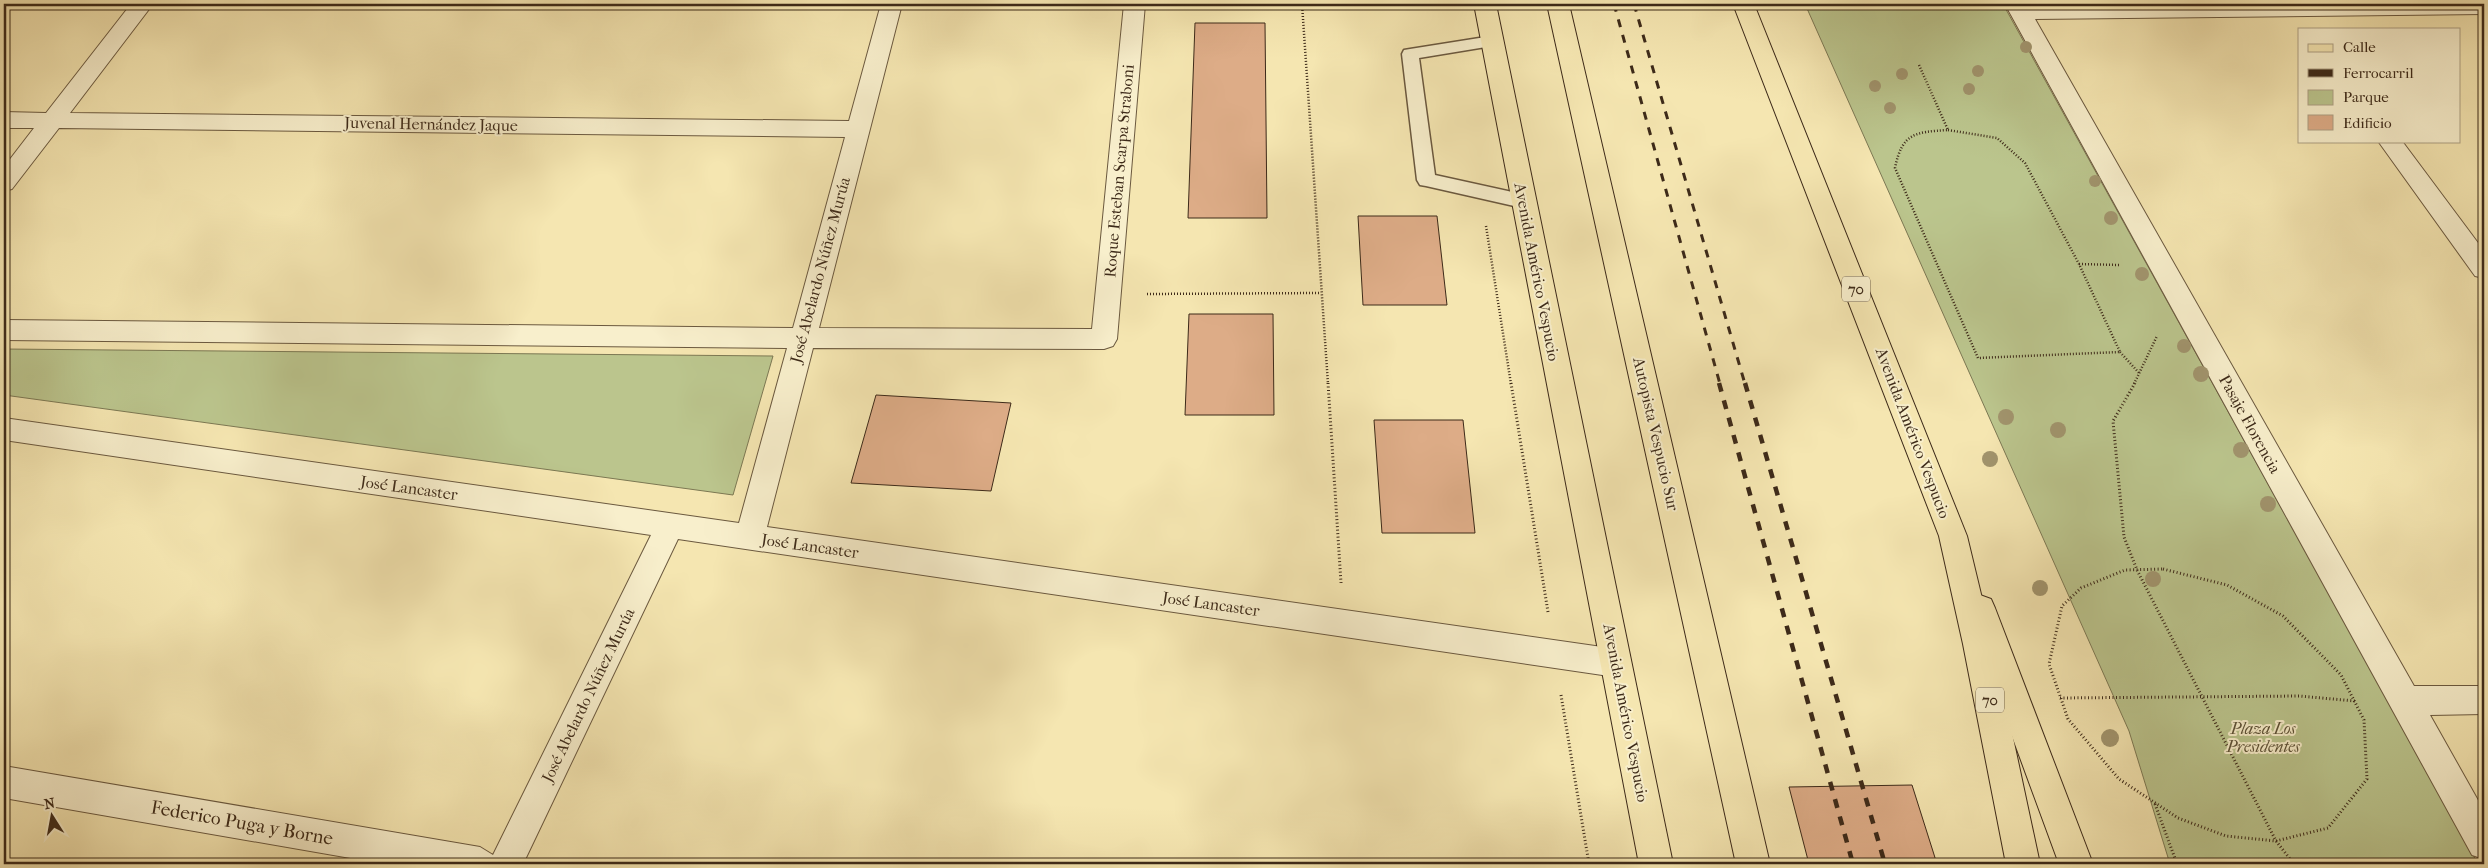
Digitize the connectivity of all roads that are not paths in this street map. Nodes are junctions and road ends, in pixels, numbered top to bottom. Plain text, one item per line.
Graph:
1 (142, 4) edge
2 (892, 4) edge
3 (1135, 4) edge
4 (1485, 4) edge
5 (1558, 4) edge
6 (1743, 4) edge
7 (2288, 6) edge
8 (2484, 7) edge
9 (2018, 8) edge
10 (2304, 28) edge
11 (1492, 41) junction
12 (4, 120) edge
13 (51, 121) junction
14 (858, 128) junction
15 (2390, 142) edge
16 (4, 183) edge
17 (1523, 201) junction
18 (2484, 269) edge
19 (4, 330) edge
20 (802, 338) junction
21 (4, 429) edge
22 (670, 526) junction
23 (1953, 536) junction
24 (750, 537) junction
25 (1616, 663) junction
26 (2484, 700) edge
27 (2404, 701) junction
28 (4, 782) edge
29 (2484, 843) edge
30 (480, 864) edge
31 (506, 864) edge
32 (1656, 864) edge
33 (1752, 864) edge
34 (2023, 864) edge
35 (2076, 864) edge

1 - 13 street
2 - 14 street, José Abelardo Núñez Murúa
3 - 20 street, Roque Esteban Scarpa Straboni
4 - 11 main road, Avenida Américo Vespucio
5 - 33 main road, Autopista Vespucio Sur
6 - 23 main road, Avenida Américo Vespucio / 70
7 - 8 street
7 - 9 street
7 - 10 street
9 - 27 street, Pasaje Florencia
11 - 17 main road, Avenida Américo Vespucio
11 - 17 lane
12 - 13 street, Juvenal Hernández Jaque
13 - 14 street, Juvenal Hernández Jaque
13 - 16 street
14 - 20 street, José Abelardo Núñez Murúa
15 - 18 street
17 - 25 main road, Avenida Américo Vespucio
19 - 20 street
20 - 24 street, José Abelardo Núñez Murúa
21 - 22 street, José Lancaster
22 - 24 street, José Lancaster
22 - 31 street, José Abelardo Núñez Murúa
23 - 34 main road, 70
23 - 35 main road, Avenida Américo Vespucio
24 - 25 street, José Lancaster
25 - 32 main road, Avenida Américo Vespucio
26 - 27 street
27 - 29 street, Pasaje Florencia
28 - 30 street, Federico Puga y Borne

